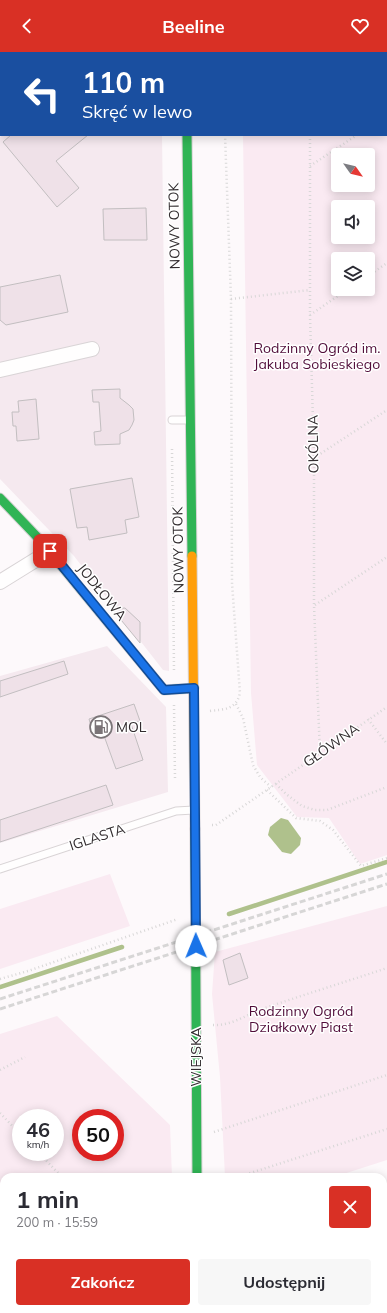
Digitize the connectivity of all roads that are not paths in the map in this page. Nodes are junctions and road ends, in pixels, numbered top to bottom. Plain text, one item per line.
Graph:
1 (188, 136) edge
2 (191, 136) edge
3 (188, 164) junction
4 (92, 349) dead end
5 (0, 370) edge
6 (172, 420) dead end
7 (191, 420) junction
8 (0, 498) edge
9 (50, 551) junction
10 (0, 582) edge
11 (194, 688) junction
12 (194, 810) junction
13 (0, 869) edge
14 (195, 936) joint
15 (197, 1173) edge

1 - 3 main road, NOWY OTOK
2 - 3 main road, NOWY OTOK
3 - 7 main road, NOWY OTOK
4 - 5 street
6 - 7 lane
7 - 11 main road, NOWY OTOK
8 - 9 main road, JODŁOWA
9 - 10 street
9 - 11 main road, JODŁOWA
11 - 12 main road, NOWY OTOK
12 - 13 lane, IGLASTA
12 - 14 main road, NOWY OTOK
14 - 15 main road, WIEJSKA

